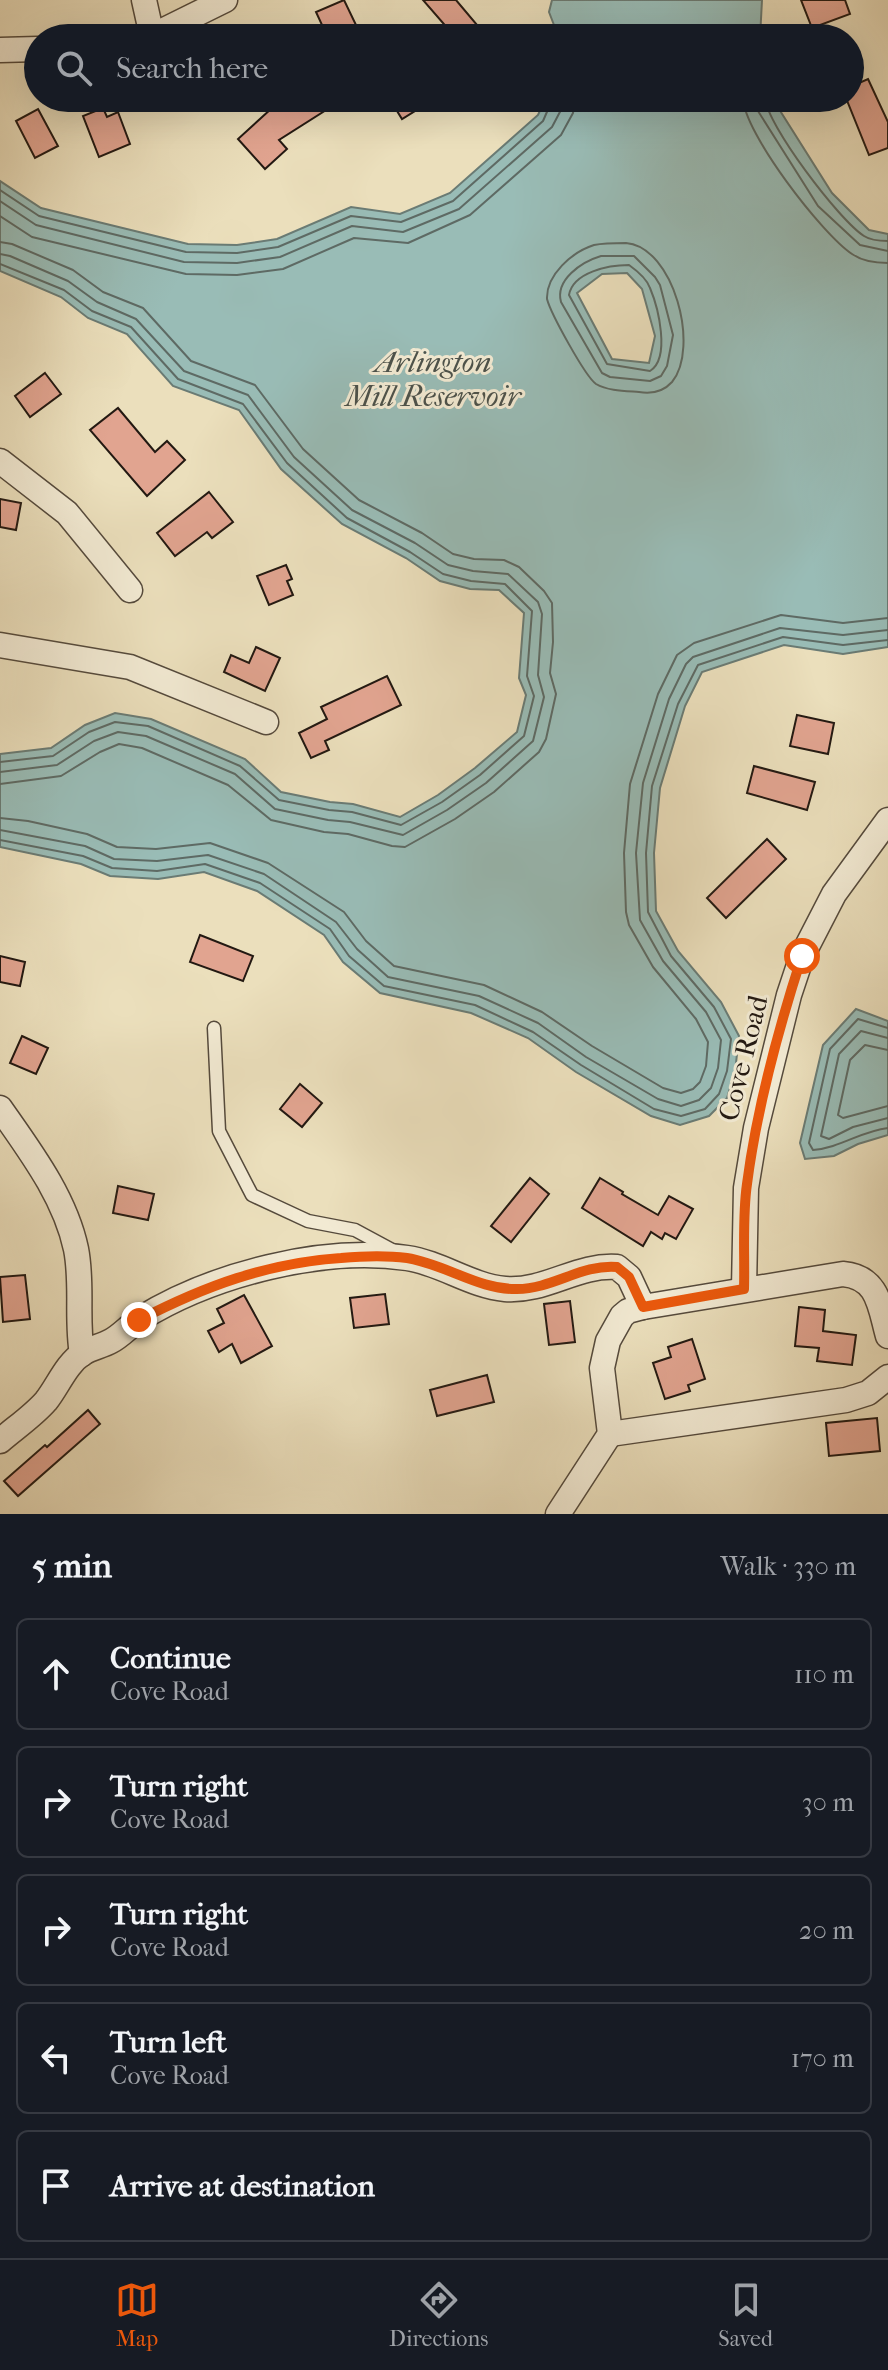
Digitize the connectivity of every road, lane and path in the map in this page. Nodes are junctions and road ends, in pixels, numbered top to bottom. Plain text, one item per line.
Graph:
1 (144, 0) edge
2 (225, 0) edge
3 (146, 24) edge
4 (174, 24) edge
5 (24, 49) edge
6 (0, 50) edge
7 (0, 461) edge
8 (130, 590) dead end
9 (0, 645) edge
10 (266, 722) dead end
11 (888, 820) edge
12 (214, 1028) dead end
13 (0, 1108) edge
14 (407, 1258) junction
15 (744, 1289) junction
16 (643, 1307) junction
17 (887, 1327) edge
18 (82, 1354) junction
19 (888, 1377) edge
20 (610, 1434) junction
21 (0, 1441) edge
22 (558, 1514) edge

1 - 3 street
2 - 4 street
5 - 6 street
7 - 8 street
9 - 10 street
11 - 15 street, Cove Road
12 - 14 lane
13 - 18 street
14 - 16 street
14 - 18 street
15 - 16 street
15 - 17 street
16 - 20 street
18 - 21 street
19 - 20 street
20 - 22 street

